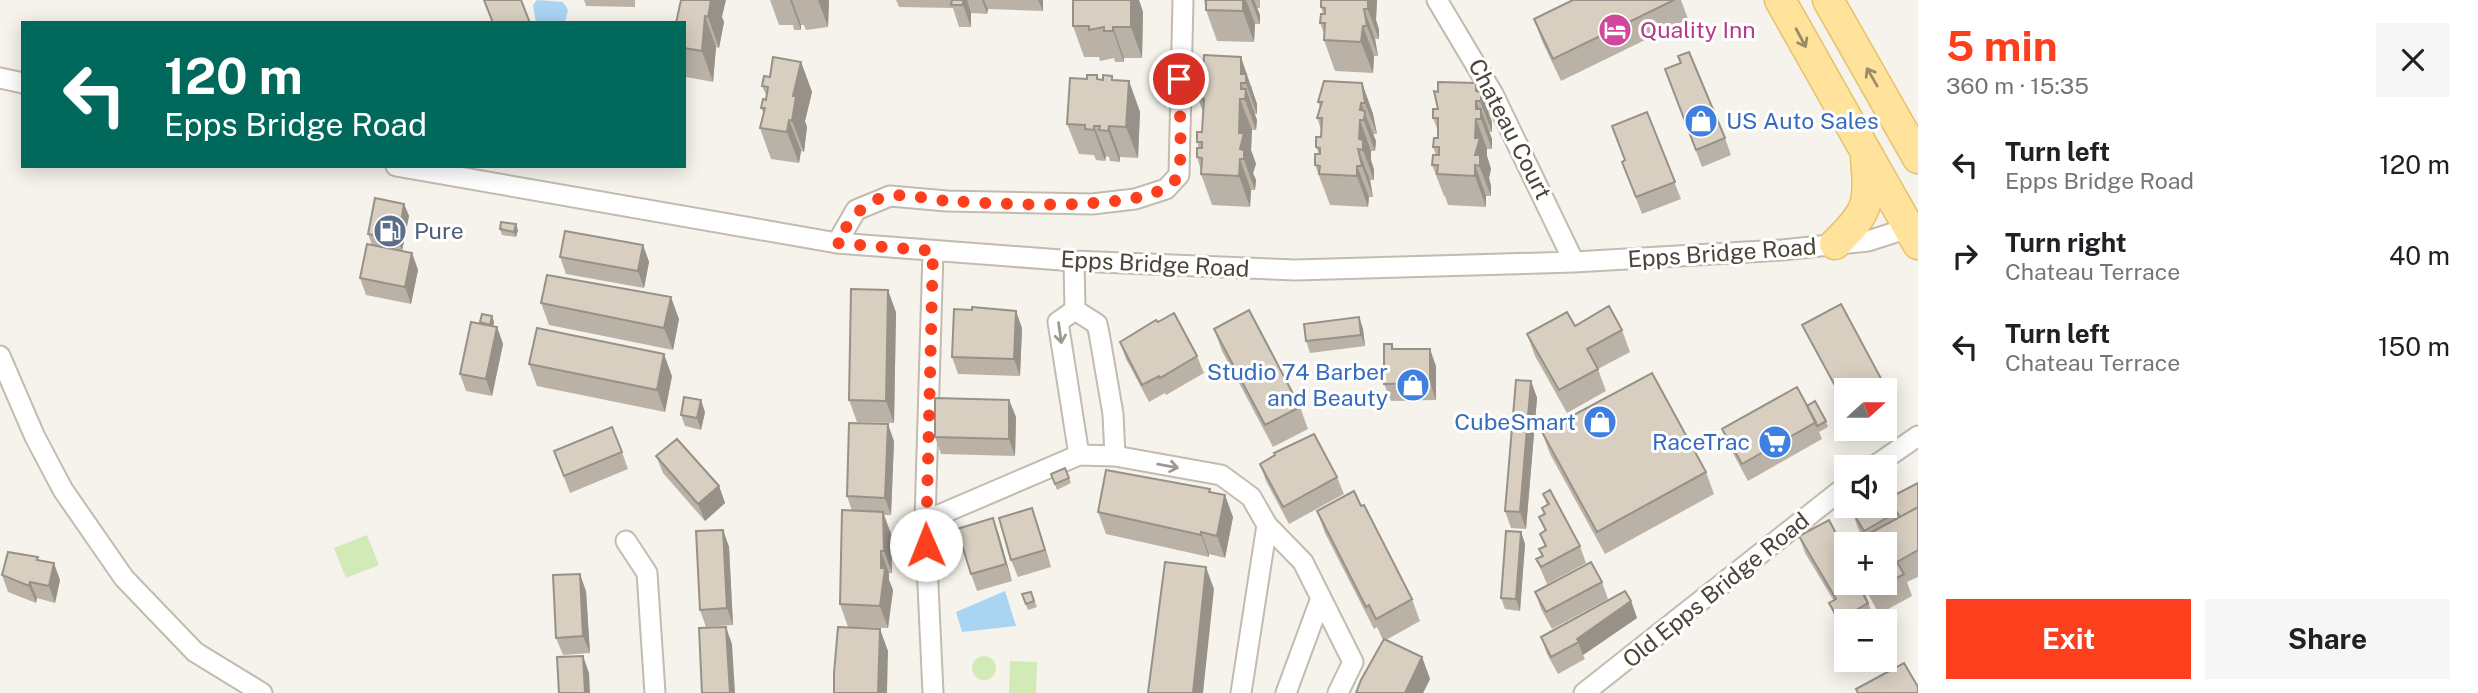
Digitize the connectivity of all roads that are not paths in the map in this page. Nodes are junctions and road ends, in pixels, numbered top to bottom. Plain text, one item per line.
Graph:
1 (1183, 0) edge
2 (1437, 0) edge
3 (1780, 0) edge
4 (1828, 0) edge
5 (0, 78) edge
6 (21, 83) edge
7 (1865, 149) junction
8 (1918, 158) edge
9 (407, 168) edge
10 (1915, 233) edge
11 (836, 243) junction
12 (1835, 244) junction
13 (933, 251) junction
14 (1074, 261) junction
15 (1574, 262) junction
16 (1075, 310) junction
17 (0, 356) edge
18 (1918, 436) edge
19 (1079, 455) junction
20 (1890, 455) edge
21 (1115, 456) junction
22 (1834, 495) edge
23 (925, 521) junction
24 (1267, 526) junction
25 (626, 541) dead end
26 (1321, 598) junction
27 (262, 693) edge
28 (654, 693) edge
29 (933, 693) edge
30 (1241, 693) edge
31 (1286, 693) edge
32 (1338, 693) edge
33 (1584, 693) edge

1 - 11 street
2 - 15 street, Chateau Court
3 -> 7 main road
8 -> 4 main road
5 - 6 street
7 - 10 main road
7 - 12 main road
9 - 11 street, Epps Bridge Road
10 - 12 street, Epps Bridge Road
11 - 13 street, Epps Bridge Road
12 - 15 street, Epps Bridge Road
13 - 14 street, Epps Bridge Road
13 - 23 street
14 - 15 street, Epps Bridge Road
14 - 16 street
16 -> 19 street
16 - 21 street
17 - 27 street
18 - 20 street
19 - 21 street
19 - 23 street
21 -> 24 street
22 - 33 street, Old Epps Bridge Road
23 - 29 street
24 - 26 street
24 - 30 street
25 - 28 street
26 - 31 street
26 - 32 street

